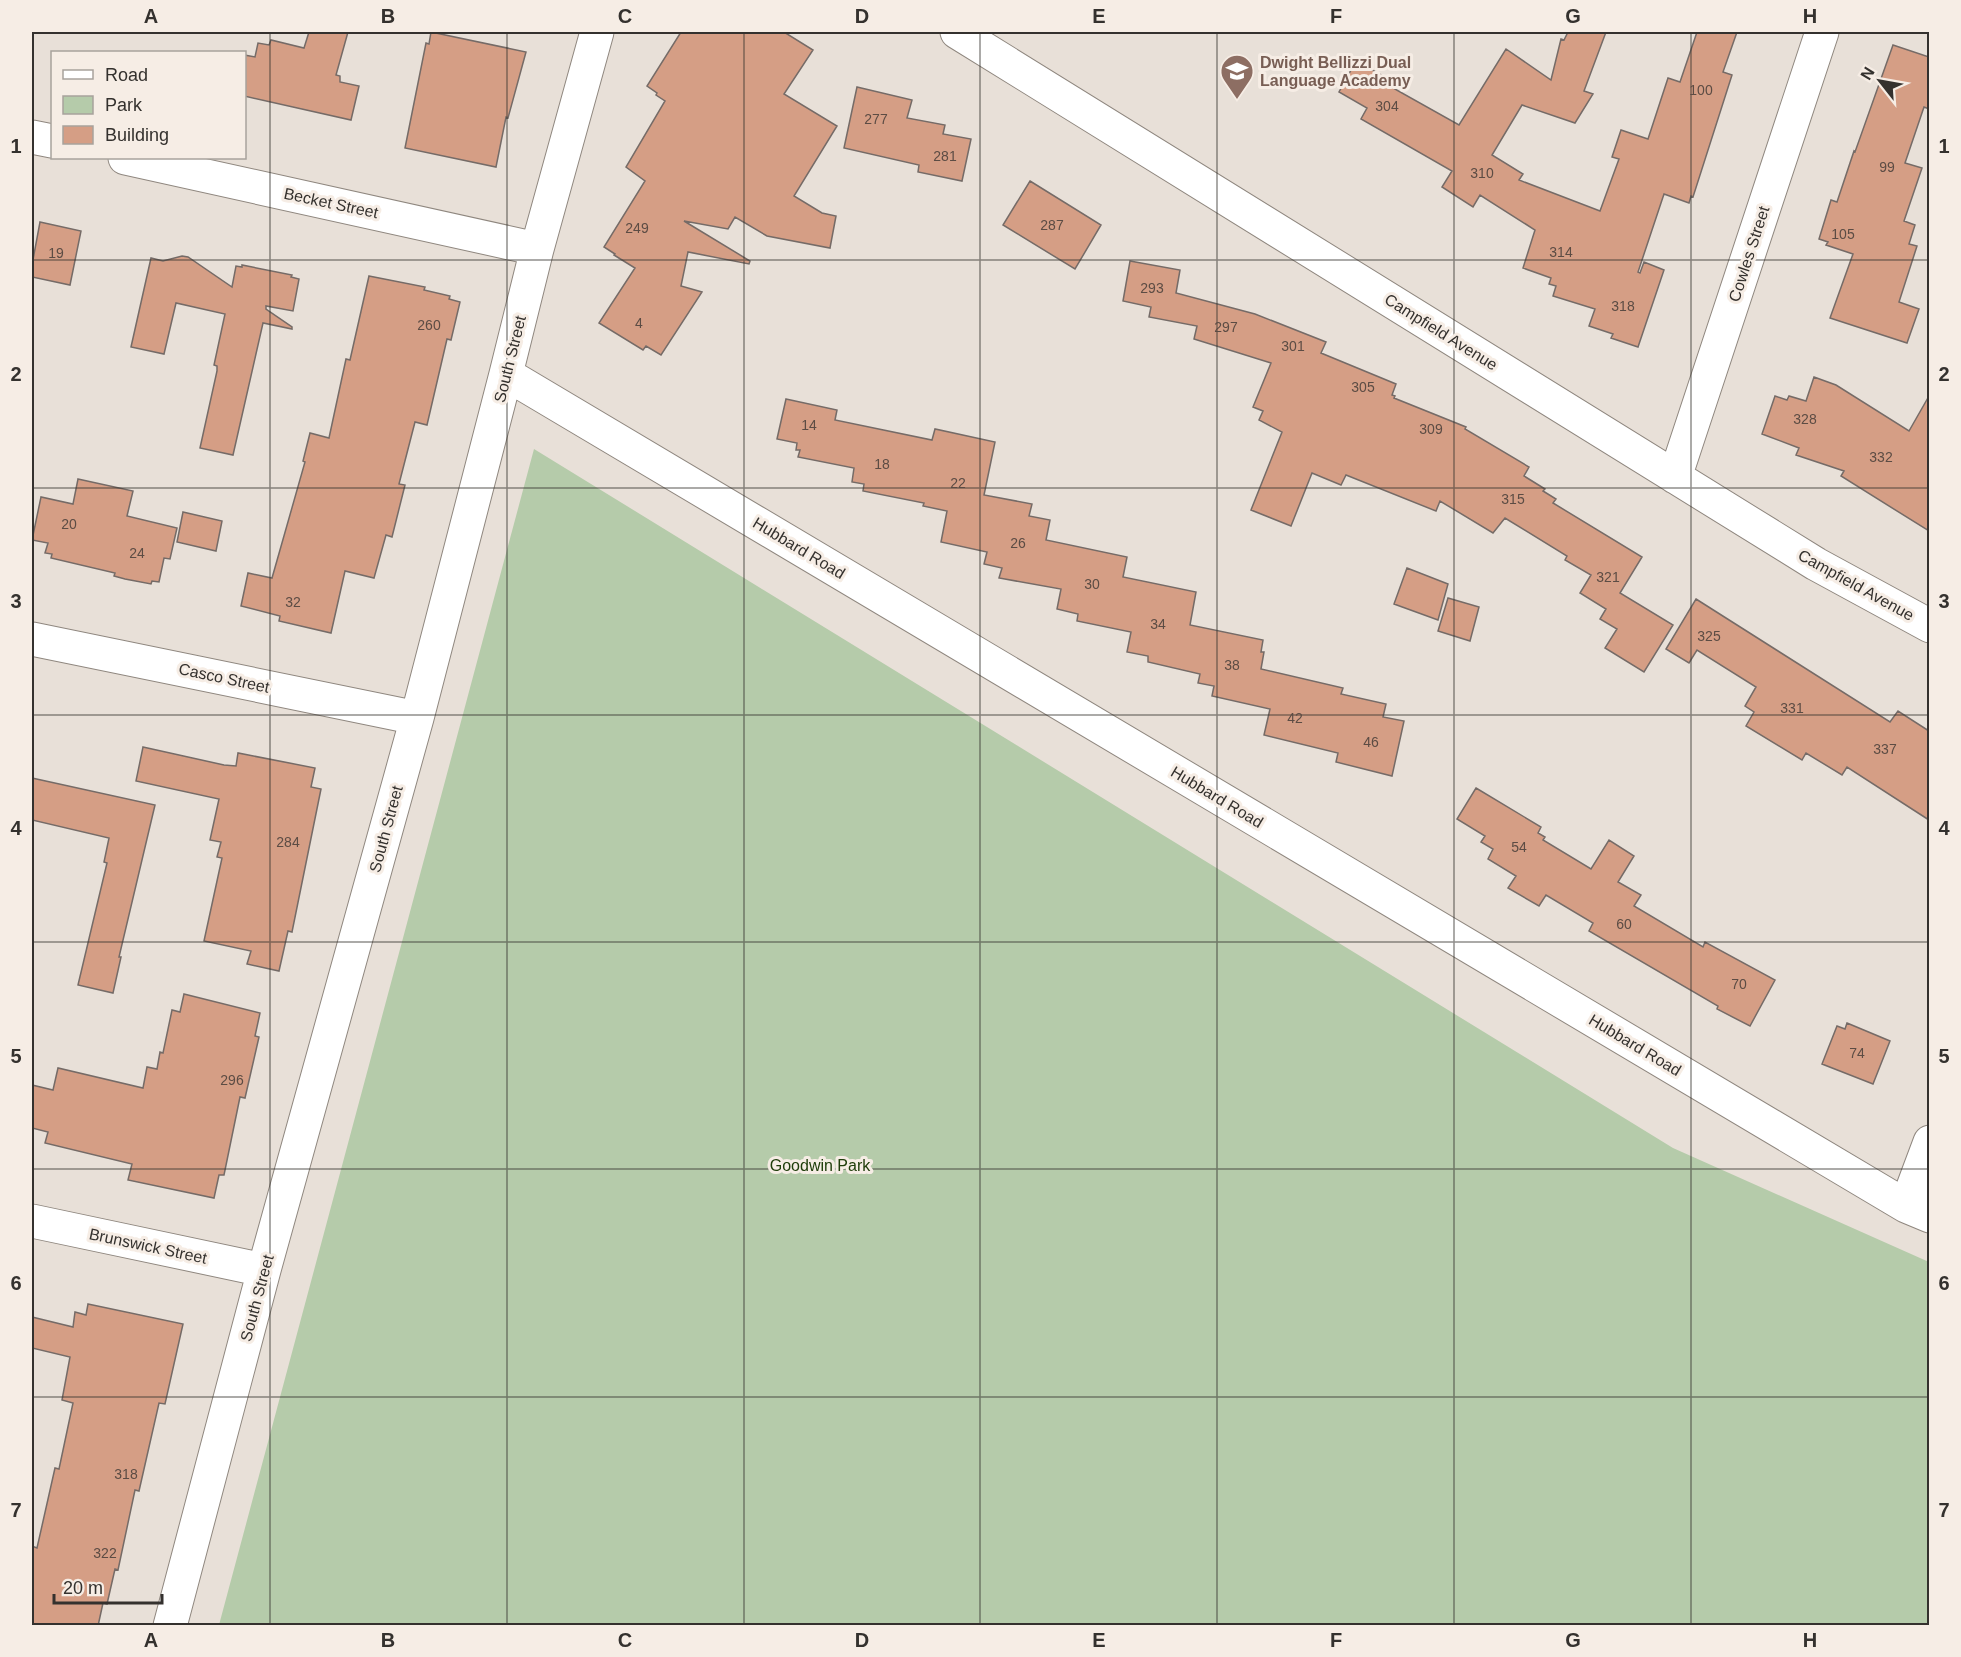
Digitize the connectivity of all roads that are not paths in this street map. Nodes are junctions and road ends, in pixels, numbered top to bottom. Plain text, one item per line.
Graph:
1 (597, 32) edge
2 (957, 32) edge
3 (1822, 32) edge
4 (32, 137) edge
5 (51, 141) edge
6 (130, 159) edge
7 (537, 249) junction
8 (506, 374) junction
9 (1675, 477) junction
10 (1929, 626) edge
11 (32, 639) edge
12 (417, 717) junction
13 (1929, 1142) edge
14 (1918, 1211) edge
15 (32, 1221) edge
16 (264, 1270) junction
17 (170, 1626) edge

1 - 7 street, South Street
2 - 9 street, Campfield Avenue
3 - 9 street, Cowles Street
4 - 5 street
6 - 7 street, Becket Street
7 - 8 street, South Street
8 - 12 street, South Street
8 - 14 street, Hubbard Road
9 - 10 street, Campfield Avenue
11 - 12 street, Casco Street
12 - 16 street, South Street
13 - 14 street
15 - 16 street, Brunswick Street
16 - 17 street, South Street

